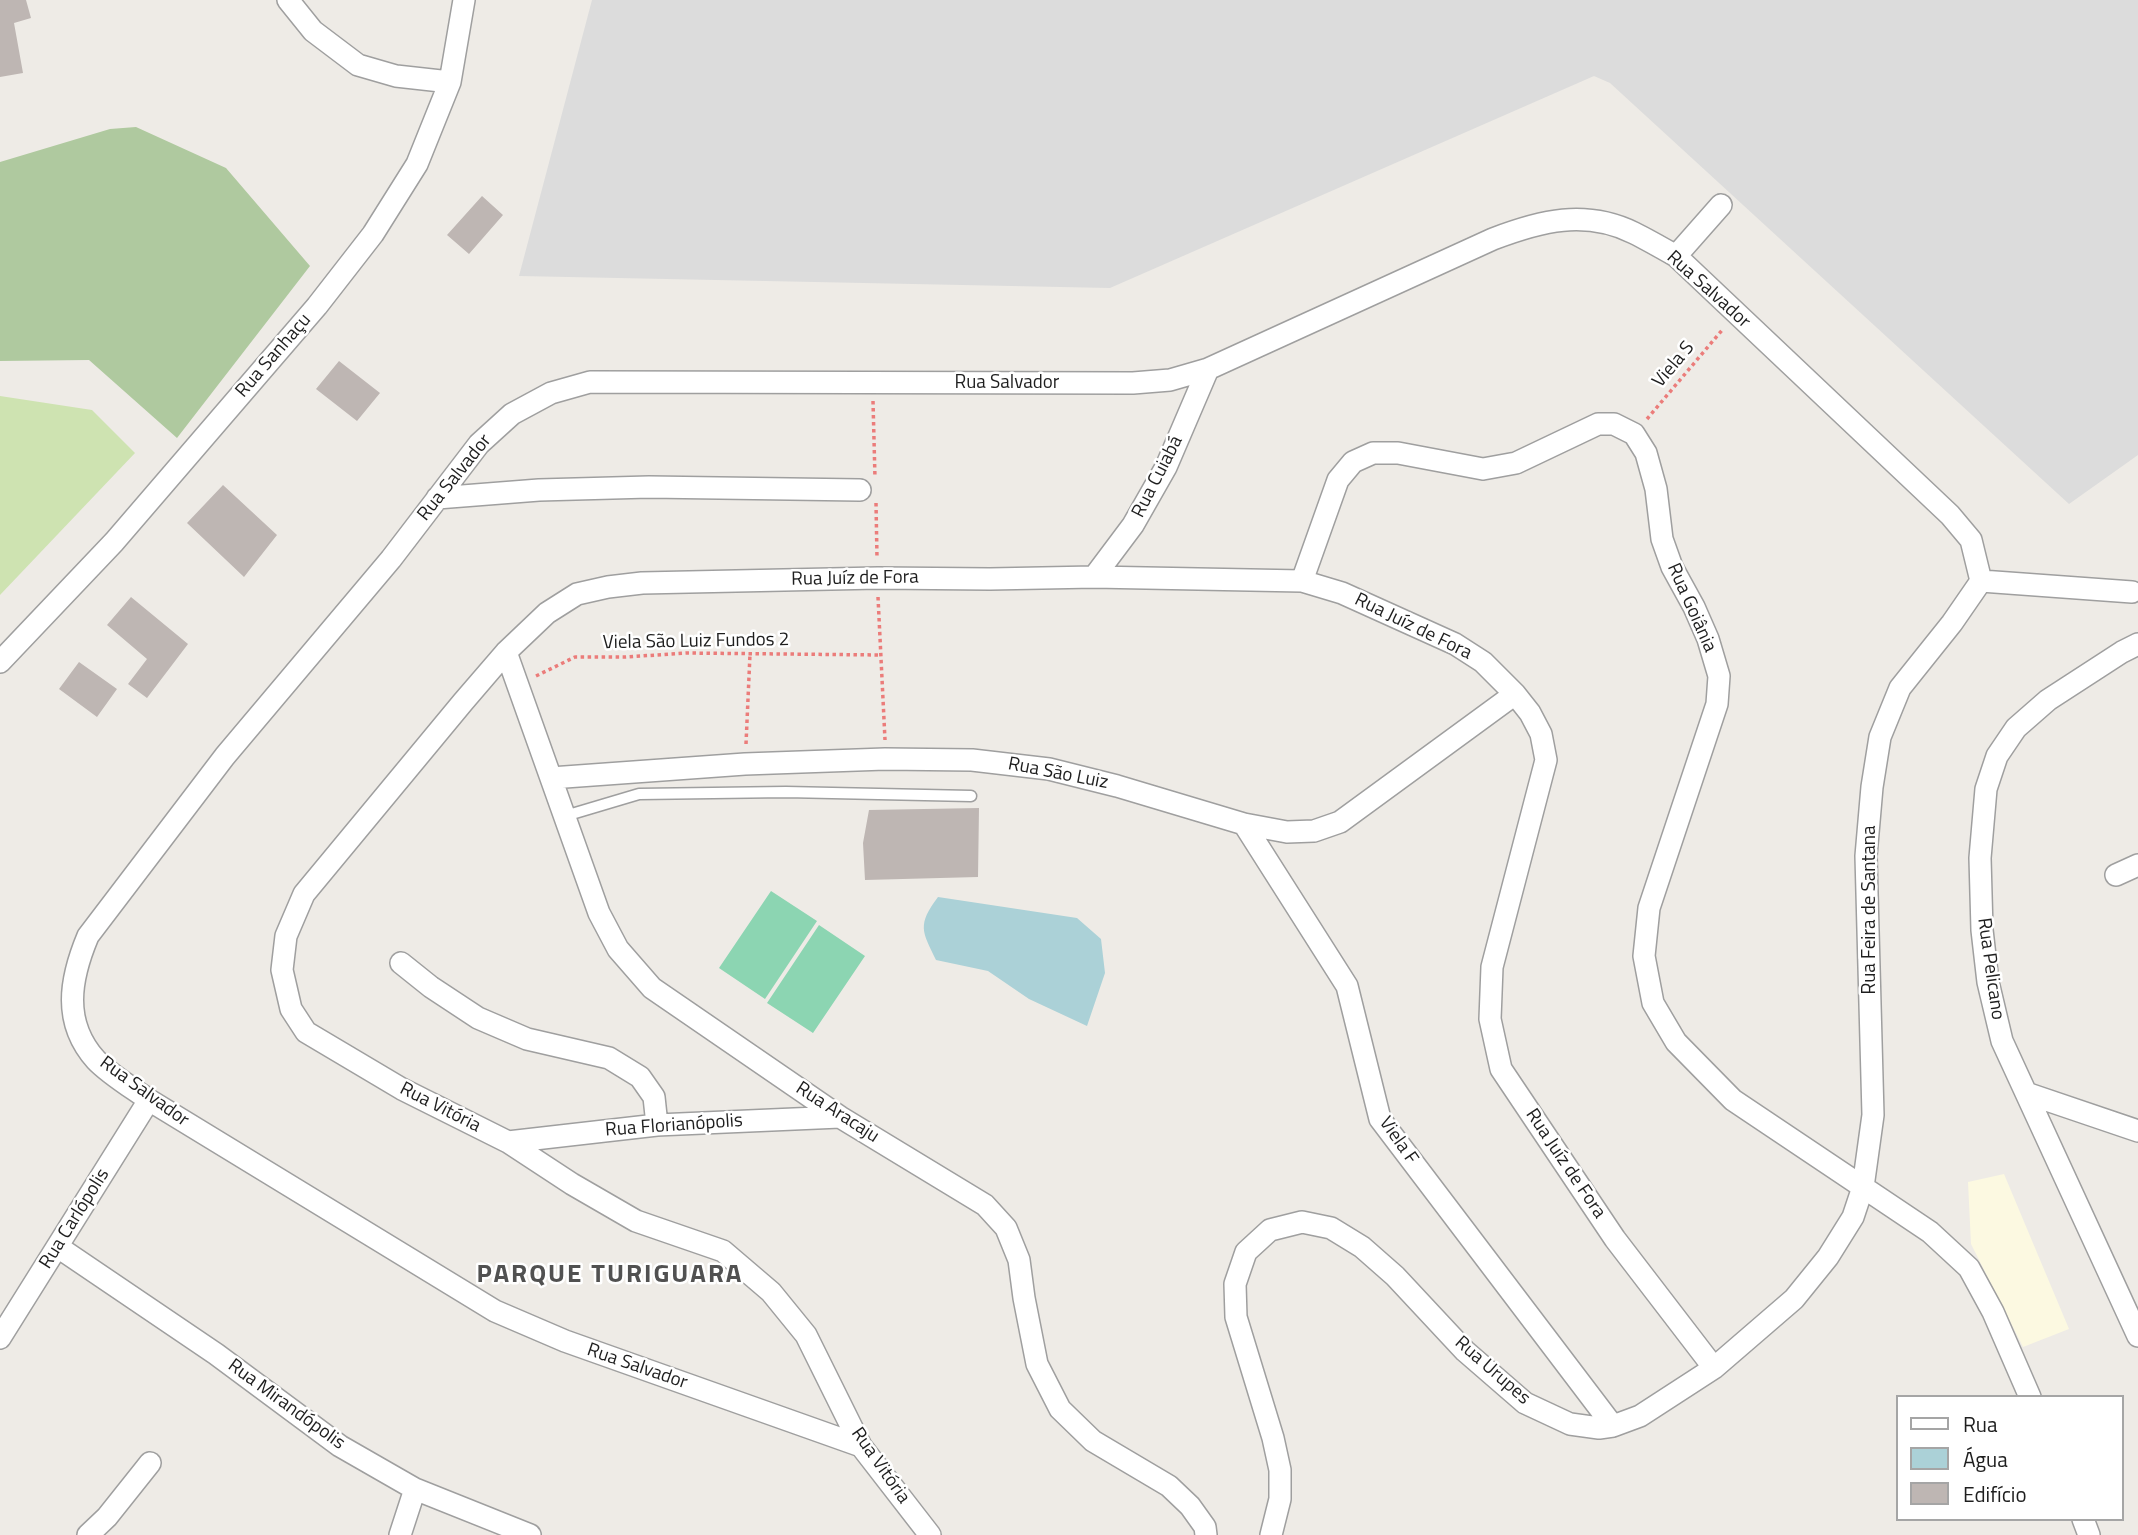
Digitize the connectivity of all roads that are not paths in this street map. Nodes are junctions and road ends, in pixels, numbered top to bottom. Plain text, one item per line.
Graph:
1 (288, 0) edge
2 (464, 0) edge
3 (450, 82) junction
4 (1721, 205) dead end
5 (1676, 256) junction
6 (1208, 369) junction
7 (860, 490) dead end
8 (437, 498) junction
9 (1094, 577) junction
10 (1302, 581) junction
11 (1981, 581) junction
12 (2132, 592) dead end
13 (547, 613) joint
14 (2138, 644) edge
15 (506, 652) junction
16 (0, 662) edge
17 (1515, 694) junction
18 (551, 779) junction
19 (971, 796) dead end
20 (565, 816) junction
21 (1244, 824) junction
22 (2138, 864) edge
23 (2116, 875) dead end
24 (401, 963) dead end
25 (2026, 1093) junction
26 (149, 1100) junction
27 (840, 1117) junction
28 (657, 1125) junction
29 (2138, 1131) edge
30 (508, 1142) junction
31 (1863, 1187) junction
32 (58, 1247) junction
33 (2138, 1336) edge
34 (0, 1338) edge
35 (1714, 1367) junction
36 (2029, 1395) edge
37 (1612, 1426) junction
38 (861, 1446) junction
39 (150, 1463) dead end
40 (415, 1489) junction
41 (1204, 1532) edge
42 (88, 1535) edge
43 (400, 1535) edge
44 (530, 1535) edge
45 (930, 1535) edge
46 (1271, 1535) edge

1 - 3 street
2 - 3 street, Rua Sanhaçu
3 - 16 street, Rua Sanhaçu
4 - 5 street
5 - 6 street, Rua Salvador
5 - 11 street, Rua Salvador
6 - 8 street, Rua Salvador
6 - 9 street, Rua Cuiabá
7 - 8 street
8 - 26 street, Rua Salvador
9 - 10 street, Rua Juíz de Fora
9 - 13 street, Rua Juíz de Fora
10 - 17 street, Rua Juíz de Fora
10 - 31 street, Rua Goiânia
11 - 12 street
11 - 31 street, Rua Feira de Santana
13 - 15 street, Rua Vitória
14 - 25 street, Rua Pelicano
15 - 18 street, Rua Aracaju
15 - 30 street, Rua Vitória
17 - 21 street, Rua São Luiz
17 - 35 street, Rua Juíz de Fora
18 - 20 street, Rua Aracaju
18 - 21 street, Rua São Luiz
19 - 20 lane
20 - 27 street, Rua Aracaju
21 - 37 street, Viela F
22 - 23 street
24 - 28 street
25 - 29 street
25 - 33 street, Rua Pelicano
26 - 32 street, Rua Carlópolis
26 - 38 street, Rua Salvador
27 - 28 street, Rua Florianópolis
27 - 41 street, Rua Aracaju
28 - 30 street, Rua Florianópolis
30 - 38 street, Rua Vitória
31 - 35 street, Rua Urupes
31 - 36 street
32 - 34 street, Rua Carlópolis
32 - 40 street, Rua Mirandópolis
35 - 37 street, Rua Urupes
37 - 46 street, Rua Urupes
38 - 45 street, Rua Vitória
39 - 42 street
40 - 43 street
40 - 44 street, Rua Mirandópolis

